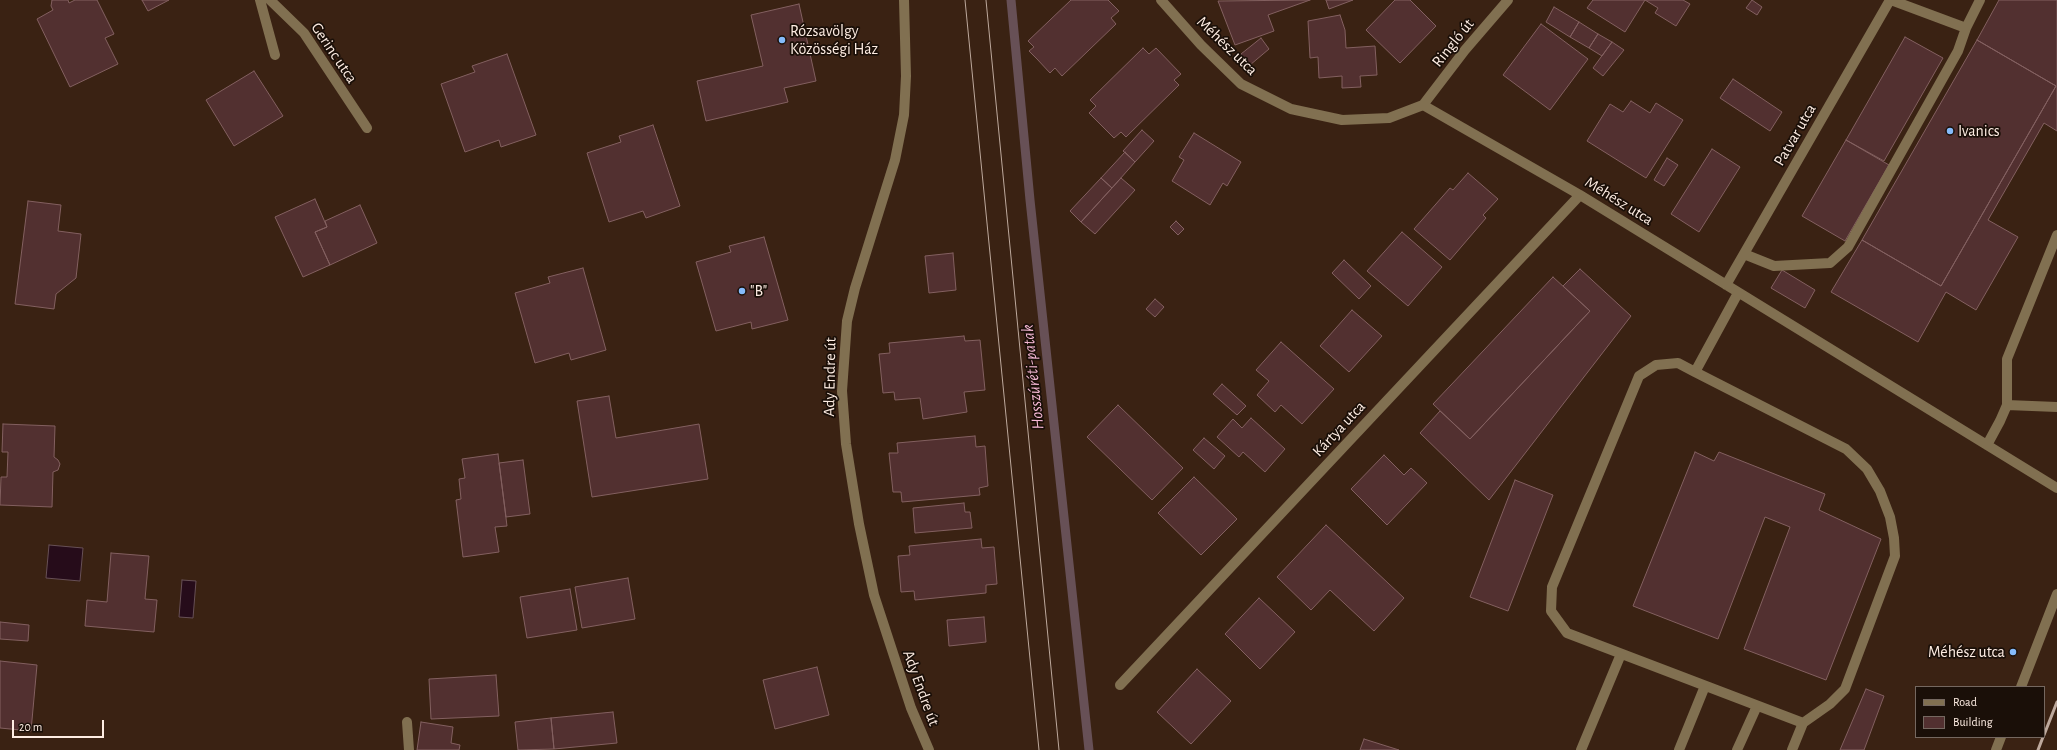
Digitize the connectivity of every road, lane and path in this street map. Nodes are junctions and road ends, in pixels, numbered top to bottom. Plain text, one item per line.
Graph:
1 (260, 0) edge
2 (270, 0) edge
3 (904, 0) edge
4 (1161, 0) edge
5 (1508, 0) edge
6 (1891, 0) edge
7 (1980, 0) edge
8 (1966, 28) junction
9 (275, 55) dead end
10 (1423, 105) junction
11 (367, 128) dead end
12 (1580, 194) junction
13 (2057, 235) edge
14 (1744, 254) junction
15 (1726, 285) junction
16 (1738, 293) junction
17 (1695, 372) junction
18 (2006, 405) junction
19 (2057, 407) edge
20 (1987, 445) junction
21 (2057, 488) edge
22 (2057, 594) edge
23 (1621, 654) junction
24 (1120, 685) dead end
25 (1705, 686) junction
26 (2021, 686) edge
27 (1758, 706) junction
28 (407, 722) dead end
29 (1803, 723) junction
30 (2001, 738) edge
31 (409, 750) edge
32 (929, 750) edge
33 (1581, 750) edge
34 (1679, 750) edge
35 (1737, 750) edge
36 (1792, 750) edge
37 (1996, 750) edge

1 - 9 street
2 - 11 street, Gerinc utca
3 - 32 street, Ady Endre út
4 - 10 street, Méhész utca
5 - 10 street, Ringló út
6 - 8 street
6 - 14 street, Patvar utca
7 - 8 street
8 - 14 street
10 - 12 street, Méhész utca
12 - 15 street, Méhész utca
12 - 24 street, Kártya utca
13 - 18 street
14 - 15 street, Patvar utca
15 - 16 street, Méhész utca
16 - 17 street
16 - 20 street, Méhész utca
17 - 23 street
17 - 29 street
18 - 19 street
18 - 20 street
20 - 21 street, Méhész utca
22 - 26 street
23 - 25 street
23 - 33 street
25 - 27 street
25 - 34 street
27 - 29 street
27 - 35 street
28 - 31 street
29 - 36 street
30 - 37 street

